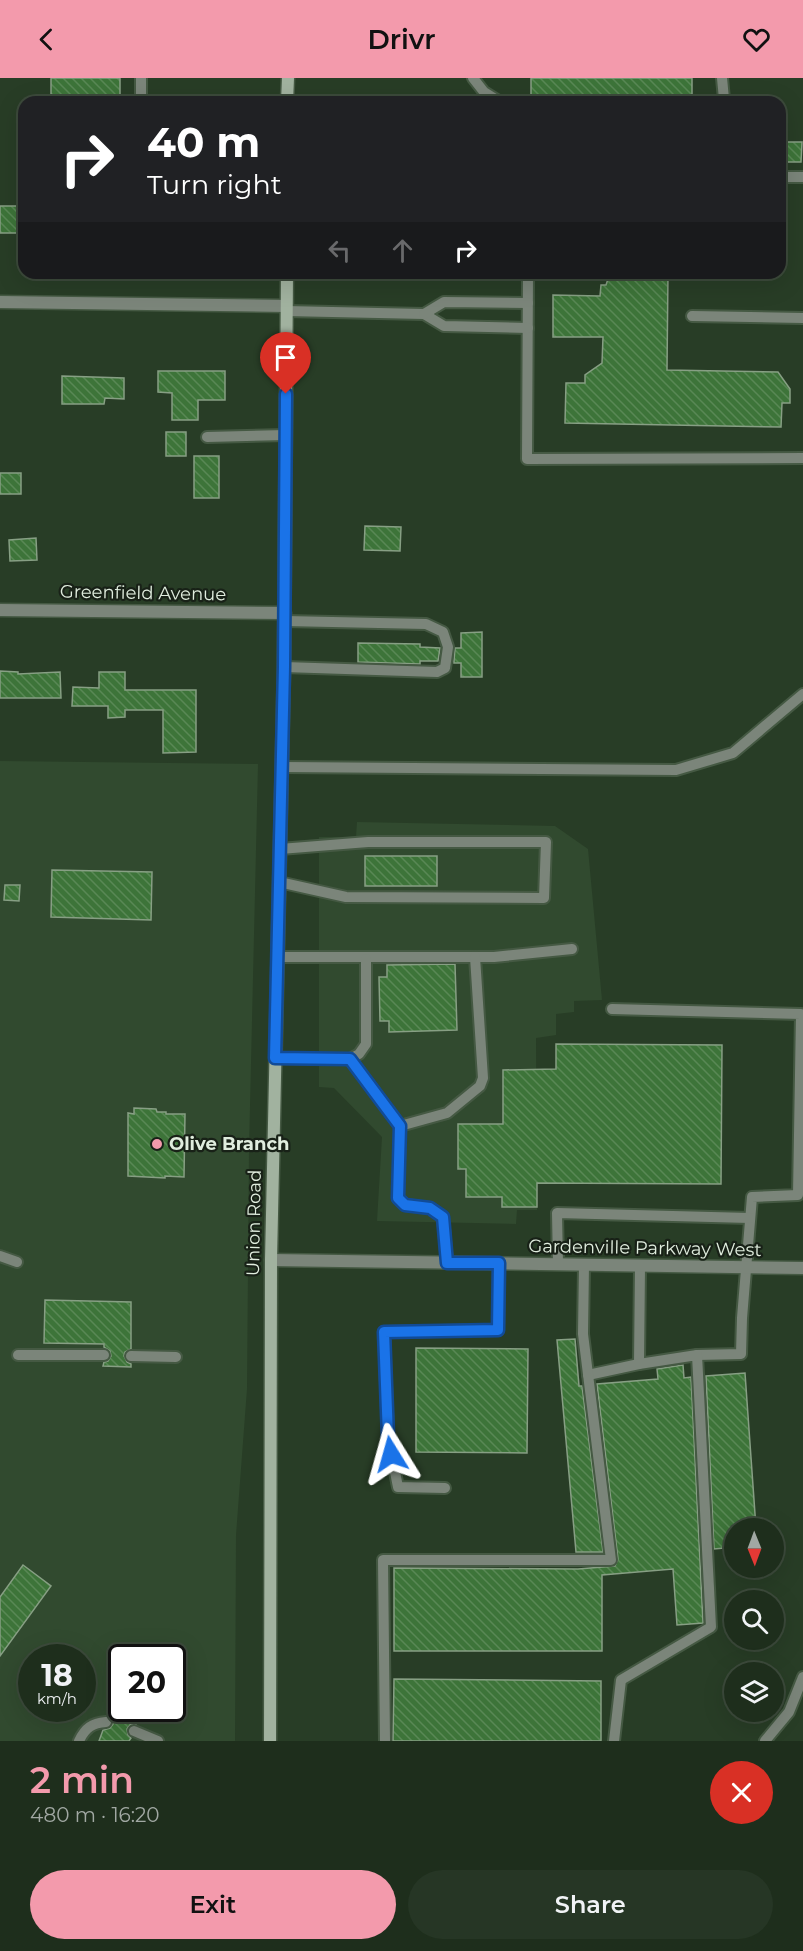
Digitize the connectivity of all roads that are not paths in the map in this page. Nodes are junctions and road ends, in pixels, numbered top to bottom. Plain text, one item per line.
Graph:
1 (141, 78) edge
2 (288, 78) edge
3 (473, 78) edge
4 (722, 78) edge
5 (141, 96) edge
6 (287, 96) edge
7 (490, 96) edge
8 (724, 96) edge
9 (786, 177) edge
10 (803, 177) edge
11 (286, 279) edge
12 (528, 279) edge
13 (0, 302) edge
14 (528, 303) junction
15 (286, 309) junction
16 (424, 314) junction
17 (692, 316) dead end
18 (803, 318) edge
19 (528, 328) junction
20 (286, 435) junction
21 (207, 437) dead end
22 (803, 458) edge
23 (0, 610) edge
24 (285, 617) junction
25 (284, 667) junction
26 (803, 694) edge
27 (282, 767) junction
28 (280, 849) junction
29 (279, 882) junction
30 (572, 949) dead end
31 (277, 957) junction
32 (475, 957) junction
33 (366, 958) junction
34 (612, 1009) dead end
35 (275, 1058) junction
36 (350, 1059) junction
37 (400, 1126) junction
38 (750, 1218) junction
39 (0, 1256) edge
40 (271, 1260) junction
41 (17, 1262) dead end
42 (447, 1263) junction
43 (499, 1263) junction
44 (558, 1264) junction
45 (584, 1265) junction
46 (640, 1266) junction
47 (745, 1267) junction
48 (803, 1268) edge
49 (18, 1355) dead end
50 (104, 1355) dead end
51 (697, 1355) junction
52 (131, 1356) dead end
53 (177, 1357) dead end
54 (639, 1364) junction
55 (588, 1375) junction
56 (445, 1488) dead end
57 (803, 1677) edge
58 (106, 1722) dead end
59 (134, 1731) dead end
60 (79, 1741) edge
61 (158, 1741) edge
62 (270, 1741) edge
63 (385, 1741) edge
64 (614, 1741) edge
65 (765, 1741) edge

1 - 5 lane
2 - 6 main road
3 - 7 lane
4 - 8 lane
9 - 10 lane
11 - 15 main road, Union Road
12 - 14 lane
13 - 15 street
14 - 16 lane
14 - 19 lane
15 - 16 lane
15 - 20 main road, Union Road
16 - 19 lane
17 - 18 lane
19 - 22 lane
20 - 21 lane
20 - 24 main road, Union Road
23 - 24 street, Greenfield Avenue
24 - 25 main road, Union Road
24 - 25 lane
25 - 27 main road, Union Road
26 - 27 lane
27 - 28 main road, Union Road
28 - 29 main road, Union Road
28 - 29 lane
29 - 31 main road, Union Road
30 - 32 lane
31 - 33 lane
31 - 35 main road, Union Road
32 - 33 lane
32 - 37 lane
33 - 36 lane
34 - 38 lane
35 - 36 lane
35 - 40 main road, Union Road
36 - 37 lane
37 - 42 lane
38 - 44 lane
38 - 47 lane
39 - 41 lane
40 - 42 street, Gardenville Parkway West
40 - 62 main road, Union Road
42 - 43 street, Gardenville Parkway West
43 - 44 street, Gardenville Parkway West
43 - 56 lane
44 - 45 street, Gardenville Parkway West
45 - 46 street, Gardenville Parkway West
45 - 55 lane
46 - 47 street, Gardenville Parkway West
46 - 54 lane
47 - 48 street, Gardenville Parkway West
47 - 51 lane
49 - 50 lane
51 - 54 lane
51 - 64 lane
52 - 53 lane
54 - 55 lane
55 - 63 lane
57 - 65 lane
58 - 60 lane
59 - 61 lane

